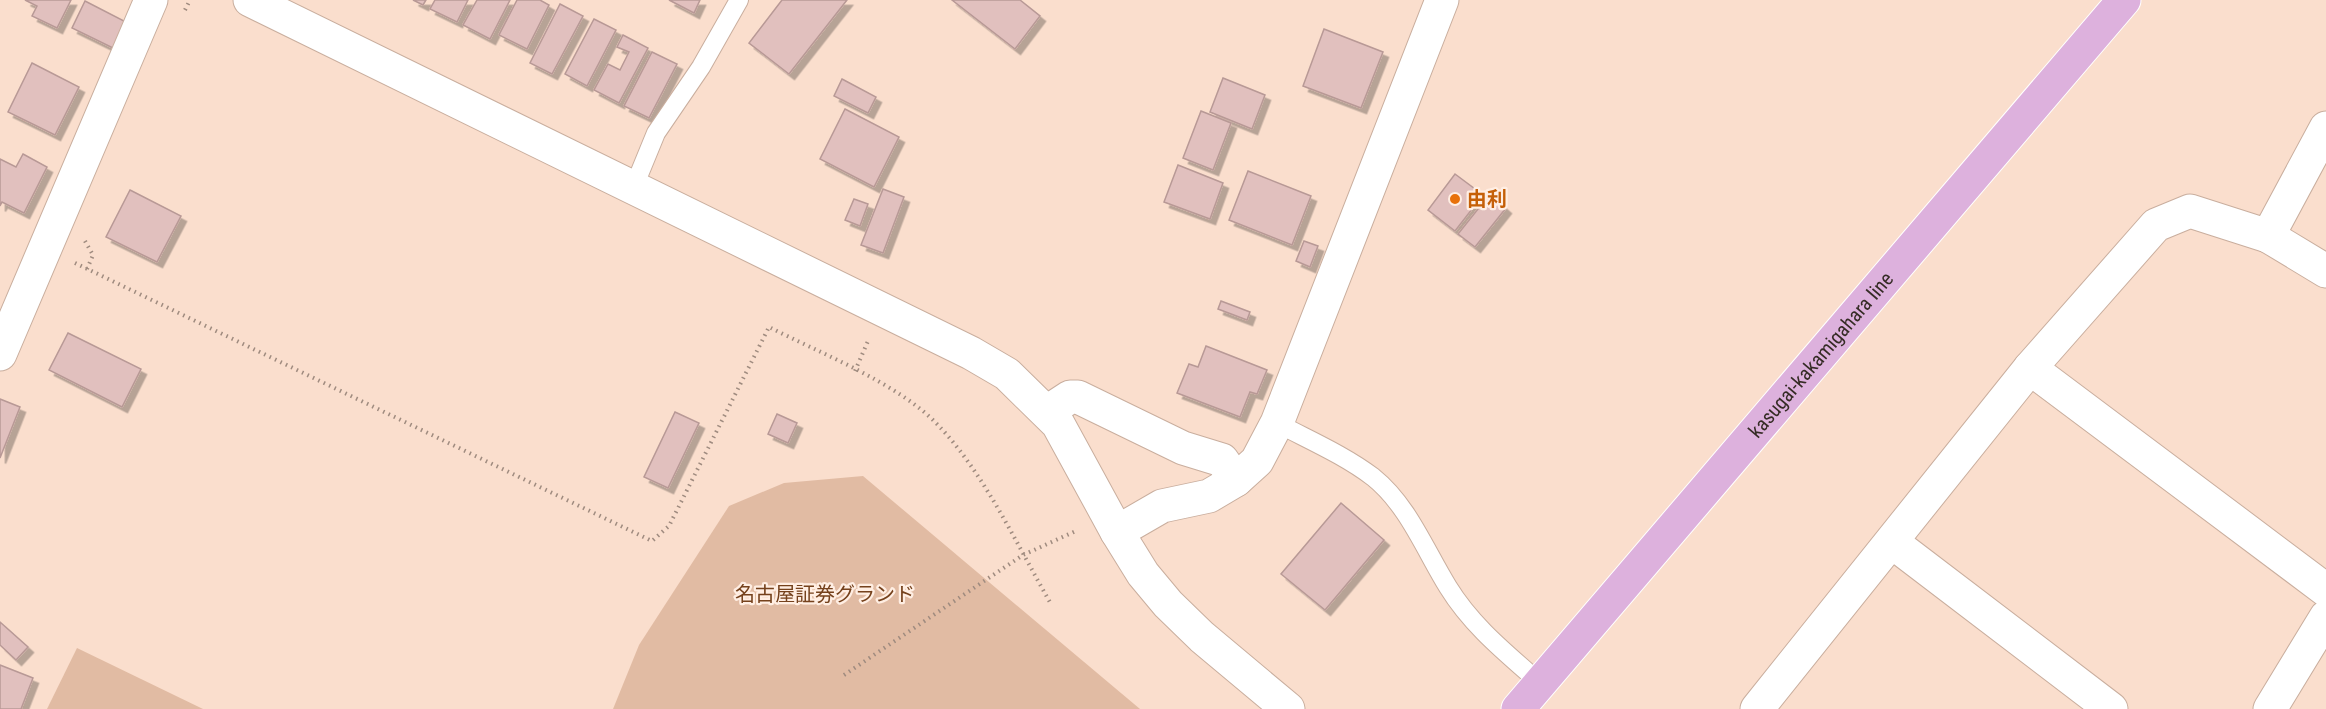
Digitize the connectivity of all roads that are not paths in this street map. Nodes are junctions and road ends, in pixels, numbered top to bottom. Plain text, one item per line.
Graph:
1 (151, 0) edge
2 (249, 0) edge
3 (739, 0) edge
4 (1442, 0) edge
5 (2124, 0) edge
6 (2326, 128) edge
7 (633, 189) junction
8 (2268, 236) junction
9 (2326, 271) edge
10 (0, 354) edge
11 (2030, 368) junction
12 (1047, 412) junction
13 (1277, 423) junction
14 (1236, 480) junction
15 (1117, 532) junction
16 (1892, 542) junction
17 (2326, 590) edge
18 (2326, 617) edge
19 (1540, 683) junction
20 (1288, 709) edge
21 (1518, 709) edge
22 (1757, 709) edge
23 (2110, 709) edge
24 (2270, 709) edge

1 - 10 street
2 - 7 street
3 - 7 lane
4 - 13 street
5 - 19 main road, kasugai-kakamigahara line
6 - 8 street
7 - 12 street
8 - 9 street
8 - 11 street
11 - 16 street
11 - 17 street
12 - 14 street
12 - 15 street
13 - 14 street
13 - 19 lane
14 - 15 street
15 - 20 street
16 - 22 street
16 - 23 street
18 - 24 street
19 - 21 main road, kasugai-kakamigahara line

